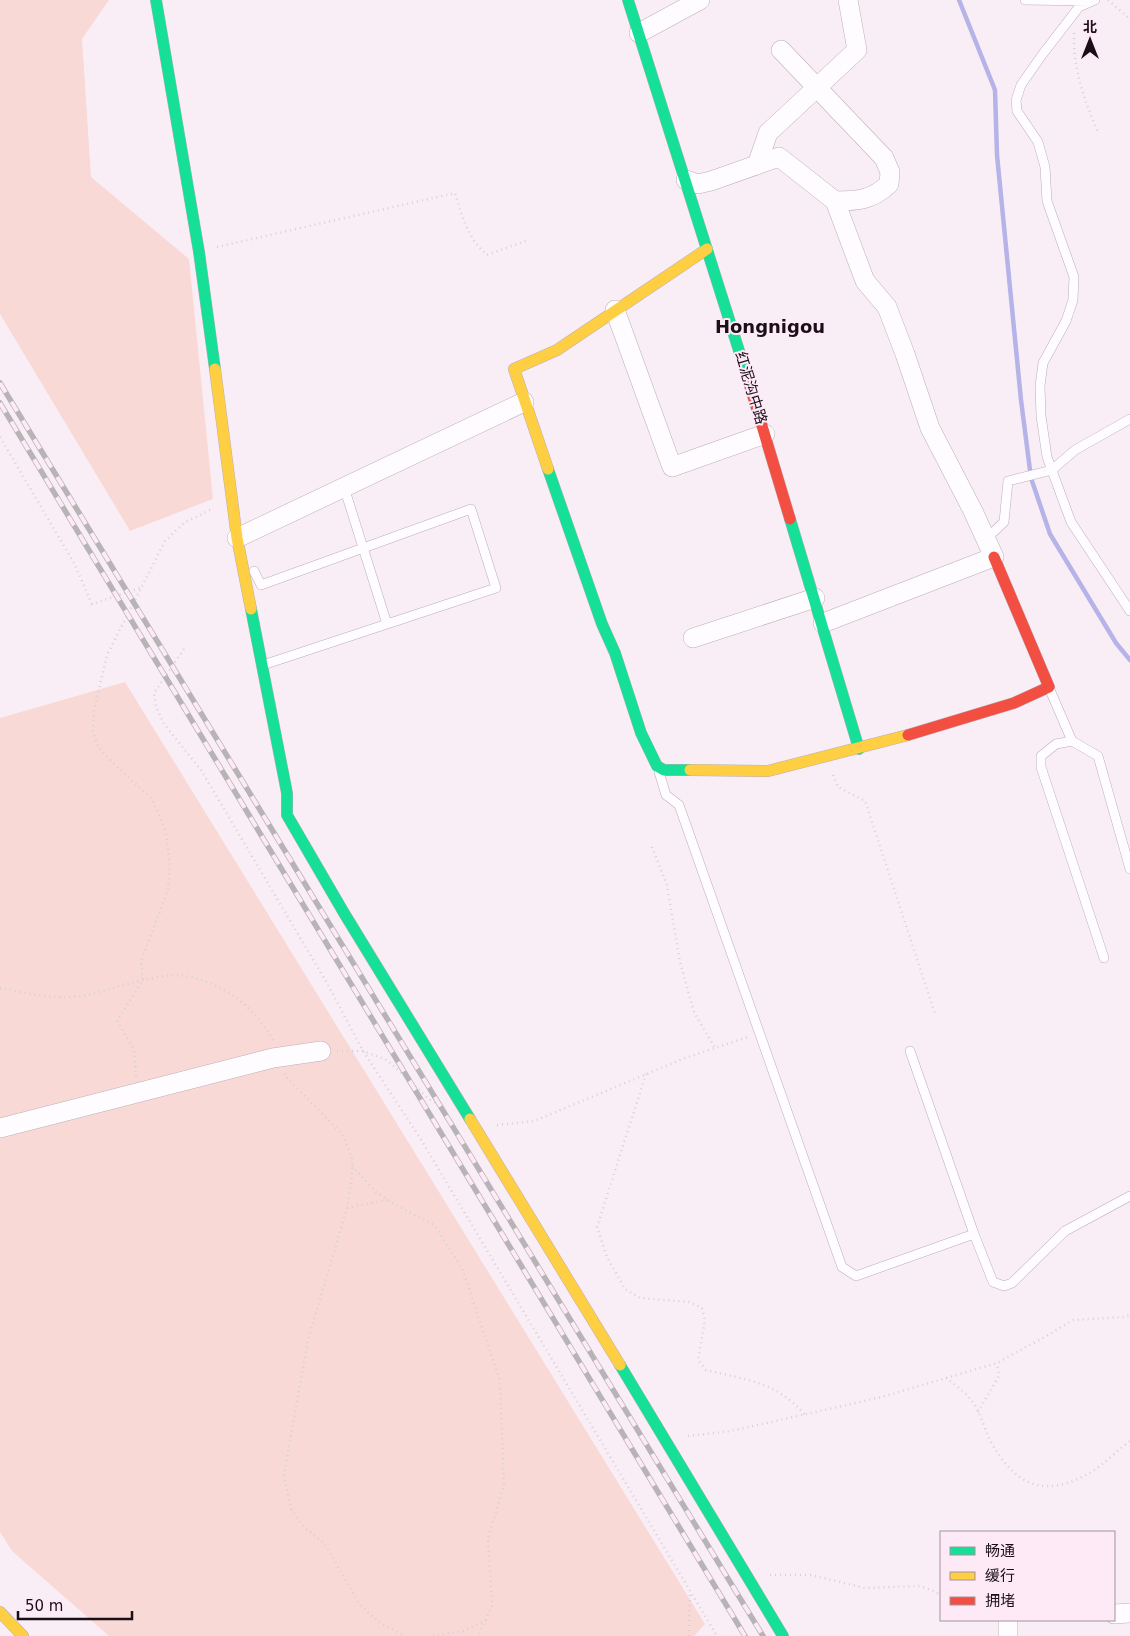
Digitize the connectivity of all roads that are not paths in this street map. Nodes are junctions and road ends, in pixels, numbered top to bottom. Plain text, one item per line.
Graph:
1 (156, 0) edge
2 (628, 0) edge
3 (700, 0) edge
4 (848, 0) edge
5 (1025, 0) edge
6 (1089, 1) edge
7 (638, 33) junction
8 (781, 50) dead end
9 (816, 88) junction
10 (757, 165) junction
11 (686, 180) junction
12 (835, 201) junction
13 (707, 249) junction
14 (614, 310) junction
15 (524, 402) junction
16 (1130, 419) edge
17 (765, 434) junction
18 (1052, 470) junction
19 (344, 487) junction
20 (237, 538) junction
21 (986, 539) junction
22 (363, 548) junction
23 (994, 556) junction
24 (815, 598) junction
25 (1130, 611) edge
26 (823, 623) junction
27 (388, 624) junction
28 (693, 638) dead end
29 (262, 666) junction
30 (1049, 687) junction
31 (1072, 741) junction
32 (859, 749) junction
33 (657, 766) junction
34 (1130, 869) edge
35 (1104, 958) dead end
36 (321, 1051) road end
37 (910, 1051) dead end
38 (0, 1128) edge
39 (1130, 1196) edge
40 (974, 1234) junction
41 (0, 1612) edge
42 (1130, 1613) edge
43 (1115, 1614) edge
44 (1008, 1621) edge
45 (23, 1636) edge
46 (783, 1636) edge
47 (1008, 1636) edge

1 - 20 street
2 - 7 street, 红泥沟中路
3 - 7 street
4 - 9 street
5 - 6 lane
6 - 18 lane
7 - 11 street, 红泥沟中路
8 - 9 street
9 - 10 street
9 - 12 street
10 - 11 street
10 - 12 street
11 - 13 street, 红泥沟中路
12 - 21 street
13 - 14 street
13 - 17 street, 红泥沟中路
14 - 15 street
14 - 17 street
15 - 19 street
15 - 33 street
16 - 18 lane
17 - 24 street, 红泥沟中路
18 - 21 lane
18 - 25 lane
19 - 20 street
19 - 22 lane
20 - 22 lane
20 - 29 street
21 - 23 street
22 - 27 lane
22 - 27 lane
23 - 26 street
23 - 30 street
24 - 26 street, 红泥沟中路
24 - 28 street
26 - 32 street, 红泥沟中路
27 - 29 lane
29 - 46 street
30 - 31 lane
30 - 32 street
31 - 34 lane
31 - 35 lane
32 - 33 street
33 - 40 lane
36 - 38 street
37 - 40 lane
39 - 40 lane
41 - 45 street
42 - 43 street
44 - 47 street

